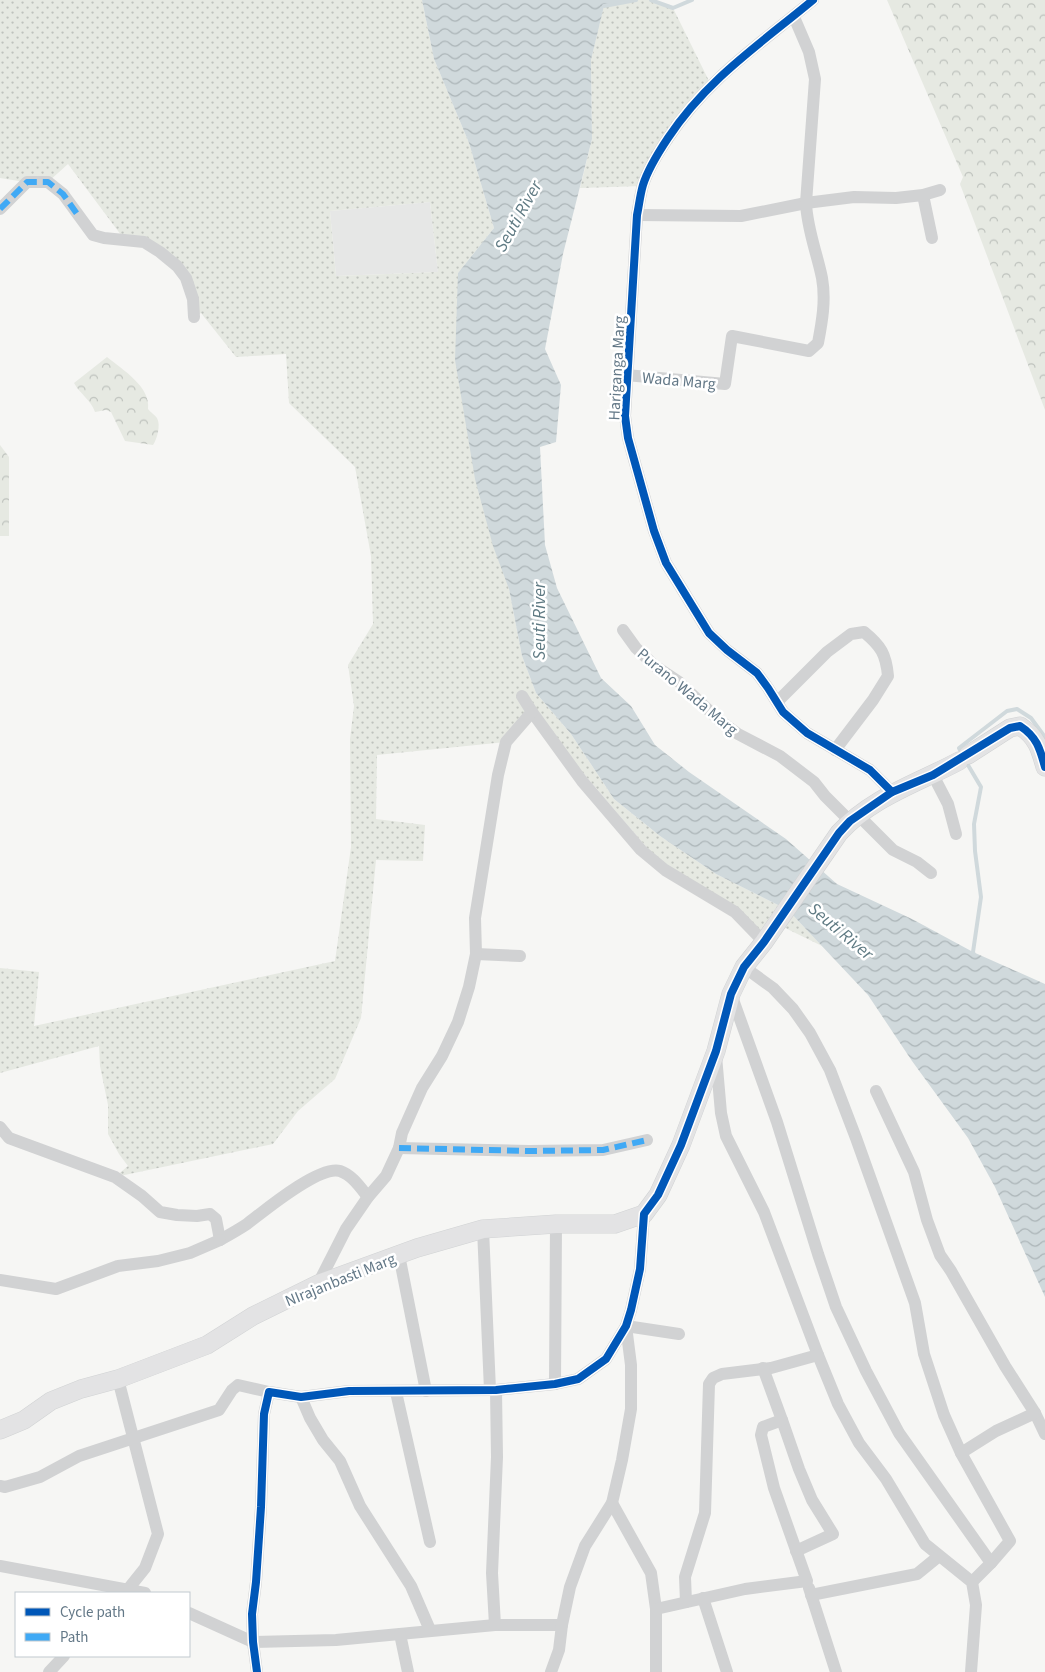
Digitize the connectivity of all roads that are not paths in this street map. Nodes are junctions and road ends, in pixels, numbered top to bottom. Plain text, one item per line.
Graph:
1 (813, 0) edge
2 (794, 17) junction
3 (940, 190) dead end
4 (923, 195) junction
5 (806, 203) junction
6 (0, 209) edge
7 (637, 216) junction
8 (932, 238) dead end
9 (194, 317) dead end
10 (626, 376) junction
11 (623, 630) dead end
12 (522, 696) dead end
13 (777, 702) junction
14 (532, 712) junction
15 (835, 750) junction
16 (1045, 767) edge
17 (933, 775) junction
18 (892, 792) junction
19 (849, 823) junction
20 (956, 834) dead end
21 (931, 873) dead end
22 (764, 942) junction
23 (476, 954) junction
24 (520, 956) dead end
25 (744, 967) junction
26 (731, 994) junction
27 (716, 1051) junction
28 (876, 1091) dead end
29 (0, 1127) edge
30 (648, 1140) dead end
31 (399, 1148) junction
32 (368, 1197) junction
33 (644, 1214) junction
34 (556, 1224) junction
35 (483, 1229) junction
36 (220, 1240) junction
37 (399, 1255) junction
38 (0, 1280) edge
39 (318, 1284) junction
40 (626, 1326) junction
41 (679, 1334) dead end
42 (818, 1355) junction
43 (764, 1368) junction
44 (118, 1379) junction
45 (555, 1384) junction
46 (493, 1390) junction
47 (426, 1391) junction
48 (269, 1392) junction
49 (396, 1392) junction
50 (300, 1397) junction
51 (1035, 1413) junction
52 (782, 1420) junction
53 (0, 1430) edge
54 (1045, 1434) edge
55 (132, 1439) junction
56 (961, 1452) junction
57 (0, 1486) edge
58 (612, 1503) junction
59 (430, 1542) dead end
60 (796, 1551) junction
61 (939, 1556) junction
62 (992, 1562) junction
63 (0, 1566) edge
64 (807, 1581) junction
65 (972, 1582) junction
66 (126, 1592) edge
67 (811, 1595) junction
68 (703, 1598) junction
69 (686, 1602) junction
70 (656, 1609) junction
71 (190, 1613) edge
72 (495, 1625) junction
73 (562, 1625) junction
74 (430, 1630) junction
75 (400, 1634) junction
76 (253, 1642) junction
77 (63, 1657) edge
78 (49, 1672) edge
79 (257, 1672) edge
80 (408, 1672) edge
81 (551, 1672) edge
82 (656, 1672) edge
83 (727, 1672) edge
84 (836, 1672) edge
85 (971, 1672) edge

1 - 2 street, Hariganga Marg
2 - 5 street
2 - 7 street, Hariganga Marg
3 - 4 street
4 - 5 street
4 - 8 street
5 - 7 street
5 - 10 street, Wada Marg
6 - 9 street
7 - 10 street, Hariganga Marg
10 - 13 street, Hariganga Marg
11 - 19 street, Purano Wada Marg
12 - 14 street
13 - 15 street, Hariganga Marg
13 - 15 street
14 - 22 street
14 - 23 street
15 - 18 street, Hariganga Marg
16 - 17 street
17 - 18 street
17 - 20 street
18 - 19 street
19 - 21 street, Purano Wada Marg
19 - 22 street
22 - 25 street
23 - 24 street
23 - 31 street
25 - 26 street
25 - 56 street
26 - 27 street
26 - 62 street
27 - 33 street
27 - 42 street
28 - 51 street
29 - 36 street
30 - 31 street
31 - 32 street
32 - 36 street
32 - 39 street
33 - 34 street, NIrajanbasti Marg
33 - 40 street
34 - 35 street, NIrajanbasti Marg
34 - 45 street
35 - 37 street, NIrajanbasti Marg
35 - 46 street
36 - 38 street
37 - 39 street, NIrajanbasti Marg
37 - 47 street
39 - 44 street, NIrajanbasti Marg
40 - 41 street
40 - 45 street
40 - 58 street
42 - 43 street
42 - 61 street
43 - 52 street
43 - 69 street
44 - 53 street, NIrajanbasti Marg
44 - 55 street
45 - 46 street
46 - 47 street
46 - 72 street
47 - 49 street
48 - 50 street
48 - 55 street
48 - 76 street
49 - 50 street
49 - 59 street
50 - 74 street
51 - 54 street
51 - 56 street
52 - 60 street
52 - 60 street
55 - 57 street
55 - 66 street
56 - 62 street
58 - 70 street
58 - 73 street
60 - 64 street
61 - 65 street
61 - 67 street
62 - 65 street
63 - 66 street
64 - 67 street
64 - 68 street
65 - 85 street
67 - 84 street
68 - 69 street
68 - 83 street
69 - 70 street
70 - 82 street
71 - 76 street
72 - 73 street
72 - 74 street
73 - 81 street
74 - 75 street
75 - 76 street
75 - 80 street
76 - 79 street
77 - 78 street

